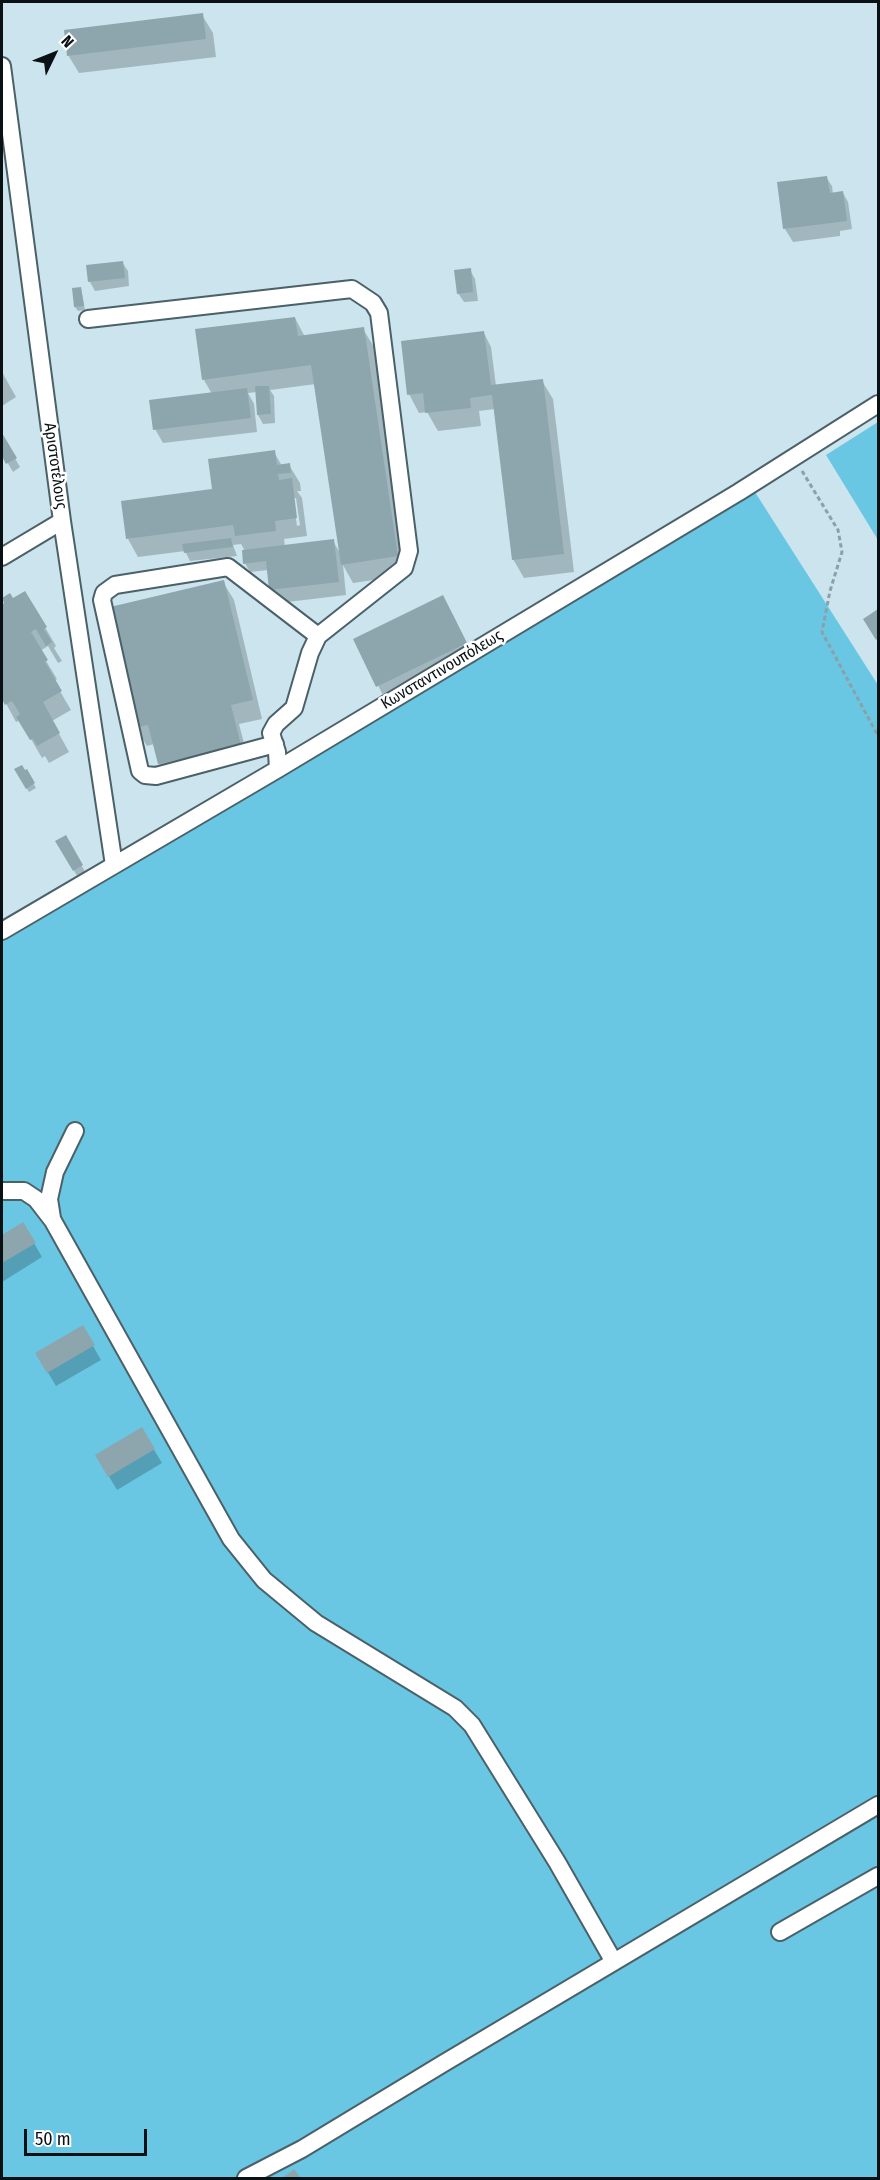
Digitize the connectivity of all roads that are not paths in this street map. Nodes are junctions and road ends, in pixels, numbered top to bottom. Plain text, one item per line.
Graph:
1 (2, 66) edge
2 (88, 319) dead end
3 (879, 404) edge
4 (63, 521) junction
5 (2, 557) edge
6 (318, 636) junction
7 (274, 744) junction
8 (278, 769) junction
9 (114, 865) junction
10 (2, 931) edge
11 (75, 1131) dead end
12 (2, 1191) edge
13 (53, 1221) junction
14 (879, 1805) edge
15 (879, 1876) edge
16 (780, 1932) dead end
17 (614, 1962) junction
18 (246, 2178) edge

1 - 4 street, Αριστοτέλους
2 - 6 street
3 - 8 street, Κωνσταντινουπόλεως
4 - 5 street
4 - 9 street, Αριστοτέλους
6 - 7 street
6 - 7 street
7 - 8 street
8 - 9 street, Κωνσταντινουπόλεως
9 - 10 street, Κωνσταντινουπόλεως
11 - 13 street
12 - 13 street
13 - 17 street
14 - 17 street
15 - 16 street
17 - 18 street

